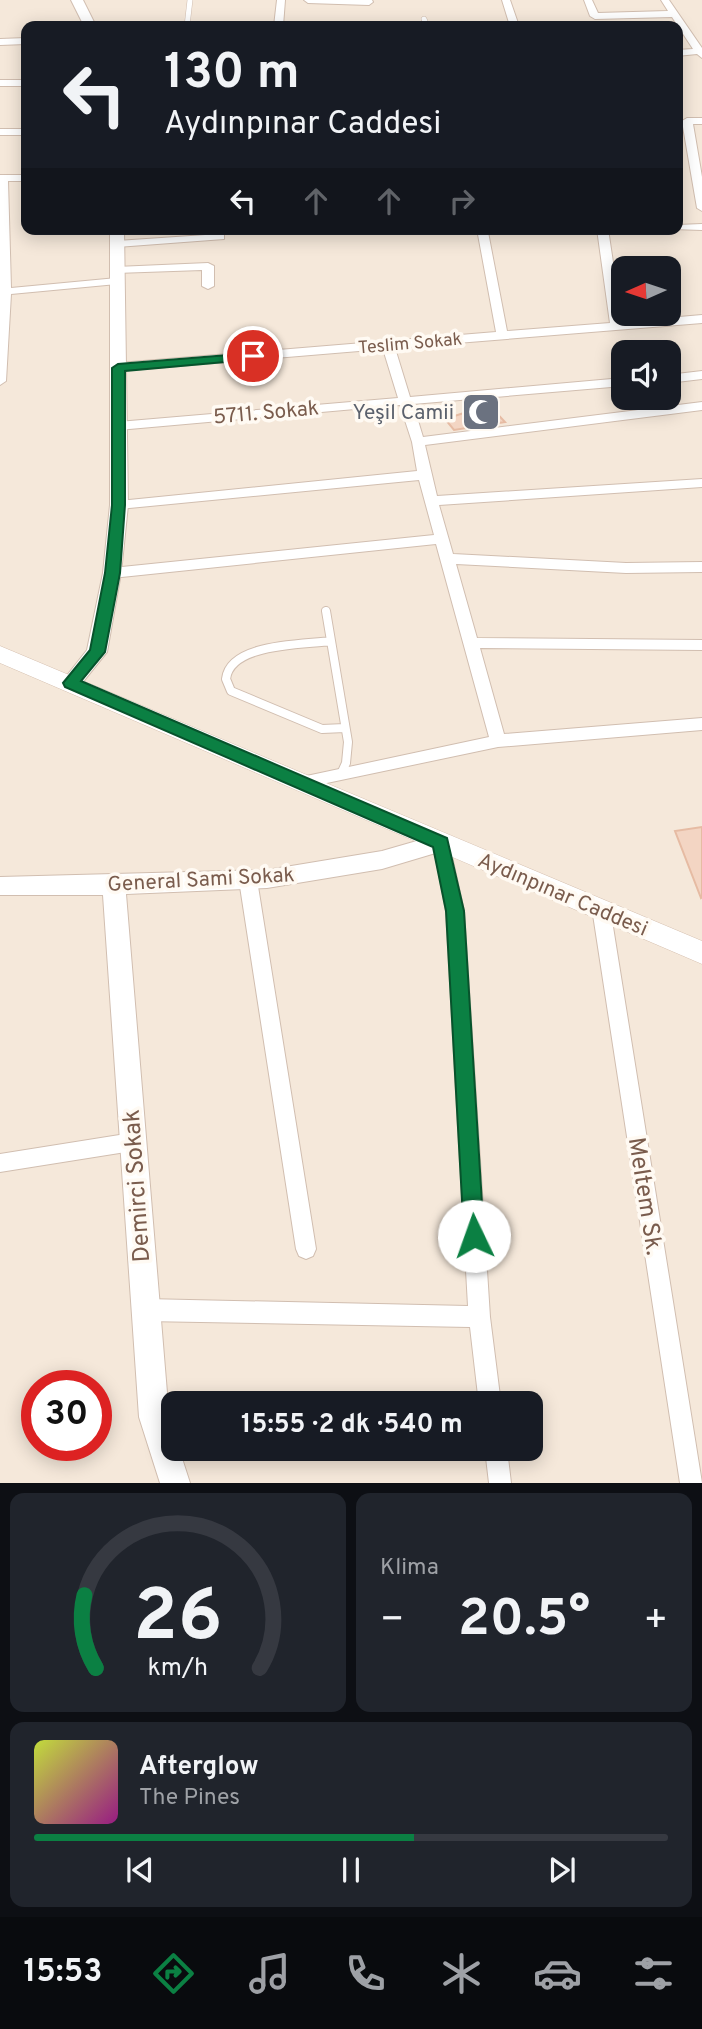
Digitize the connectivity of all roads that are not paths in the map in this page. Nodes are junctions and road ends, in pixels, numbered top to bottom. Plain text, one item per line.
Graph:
1 (77, 0) edge
2 (190, 0) edge
3 (281, 0) edge
4 (308, 0) edge
5 (506, 0) edge
6 (588, 0) edge
7 (665, 0) edge
8 (369, 2) dead end
9 (674, 14) junction
10 (88, 21) edge
11 (188, 21) edge
12 (279, 21) edge
13 (513, 21) edge
14 (679, 21) edge
15 (683, 27) edge
16 (21, 41) edge
17 (0, 42) edge
18 (683, 53) edge
19 (701, 53) edge
20 (0, 83) edge
21 (21, 83) edge
22 (702, 121) edge
23 (0, 132) edge
24 (21, 132) edge
25 (2, 178) edge
26 (21, 178) edge
27 (699, 178) edge
28 (702, 208) edge
29 (683, 228) edge
30 (702, 228) edge
31 (483, 235) edge
32 (603, 235) edge
33 (117, 237) edge
34 (219, 237) dead end
35 (117, 276) junction
36 (208, 286) dead end
37 (611, 291) edge
38 (3, 292) edge
39 (702, 319) edge
40 (681, 320) edge
41 (611, 325) edge
42 (502, 335) junction
43 (388, 345) junction
44 (118, 368) junction
45 (702, 375) edge
46 (681, 377) edge
47 (0, 381) edge
48 (611, 383) edge
49 (404, 399) junction
50 (702, 406) edge
51 (118, 426) junction
52 (418, 443) junction
53 (424, 475) junction
54 (702, 483) edge
55 (432, 501) junction
56 (118, 505) junction
57 (442, 539) junction
58 (447, 559) junction
59 (702, 567) edge
60 (112, 573) junction
61 (326, 611) dead end
62 (331, 640) junction
63 (471, 643) junction
64 (702, 645) edge
65 (1, 655) edge
66 (71, 683) junction
67 (702, 724) edge
68 (345, 727) junction
69 (498, 741) junction
70 (341, 774) junction
71 (303, 782) junction
72 (441, 843) junction
73 (248, 880) junction
74 (0, 886) edge
75 (114, 886) junction
76 (601, 908) junction
77 (702, 953) edge
78 (132, 1142) junction
79 (0, 1163) edge
80 (306, 1249) dead end
81 (145, 1310) junction
82 (479, 1317) junction
83 (488, 1391) edge
84 (497, 1461) edge
85 (175, 1483) edge
86 (500, 1483) edge
87 (691, 1483) edge

1 - 10 street
2 - 11 lane
3 - 12 street
4 - 8 street
5 - 13 street
6 - 9 street
7 - 9 street
9 - 14 street
15 - 19 street
16 - 17 street
18 - 19 street
20 - 21 street
22 - 27 street
23 - 24 street
25 - 26 street
25 - 38 street
27 - 28 street
29 - 30 street
31 - 42 street
32 - 37 street
33 - 34 street
33 - 35 street
35 - 36 street
35 - 38 street
35 - 44 street
38 - 47 street
39 - 40 street, Teslim Sokak
41 - 42 street, Teslim Sokak
42 - 43 street, Teslim Sokak
43 - 44 street, Teslim Sokak
43 - 49 street
44 - 51 street
45 - 46 street
48 - 49 street, 5711. Sokak
49 - 51 street, 5711. Sokak
49 - 52 street
50 - 52 street
51 - 56 street
52 - 53 street
53 - 55 street
53 - 56 street
54 - 55 street
55 - 57 street
56 - 60 street
57 - 58 street
57 - 60 street
58 - 59 street
58 - 63 street
60 - 66 street
61 - 62 lane
62 - 68 lane
62 - 68 lane
63 - 64 street
63 - 69 street
65 - 66 main road, Aydınpınar Caddesi
66 - 71 main road, Aydınpınar Caddesi
67 - 69 street
68 - 70 lane
69 - 70 street
70 - 71 street
71 - 72 main road, Aydınpınar Caddesi
72 - 73 street, General Sami Sokak
72 - 76 main road, Aydınpınar Caddesi
72 - 82 street
73 - 75 street, General Sami Sokak
73 - 80 street
74 - 75 street, General Sami Sokak
75 - 78 street, Demirci Sokak
76 - 77 main road, Aydınpınar Caddesi
76 - 87 street, Meltem Sk.
78 - 79 street
78 - 81 street, Demirci Sokak
81 - 82 street
81 - 85 street, Demirci Sokak
82 - 83 street
84 - 86 street

